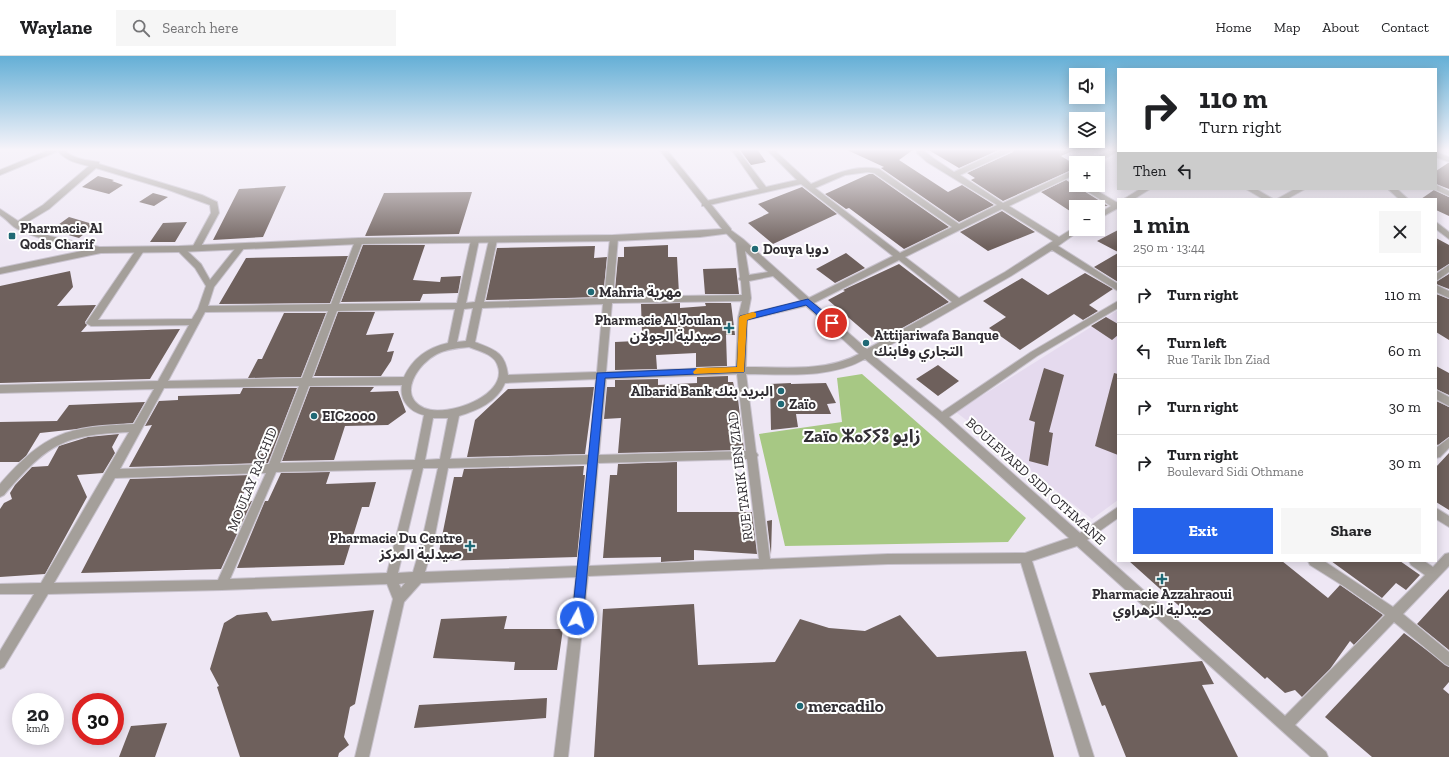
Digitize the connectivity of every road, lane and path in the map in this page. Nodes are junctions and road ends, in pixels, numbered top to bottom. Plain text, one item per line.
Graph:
1 (75, 182) edge
2 (152, 182) edge
3 (688, 182) edge
4 (758, 182) edge
5 (799, 182) edge
6 (803, 182) edge
7 (824, 182) edge
8 (893, 182) edge
9 (965, 182) edge
10 (1054, 182) edge
11 (810, 187) junction
12 (1437, 188) edge
13 (763, 189) junction
14 (1144, 190) edge
15 (1252, 190) edge
16 (1299, 190) edge
17 (1393, 190) edge
18 (1093, 192) edge
19 (1449, 194) edge
20 (1130, 198) edge
21 (1267, 198) edge
22 (1283, 198) edge
23 (1403, 198) edge
24 (705, 204) junction
25 (1117, 205) edge
26 (1004, 206) junction
27 (1117, 207) edge
28 (0, 211) edge
29 (1105, 213) edge
30 (18, 225) junction
31 (1437, 226) edge
32 (958, 227) junction
33 (728, 231) junction
34 (1069, 235) edge
35 (1449, 236) edge
36 (614, 238) junction
37 (474, 240) junction
38 (493, 240) junction
39 (359, 241) junction
40 (740, 241) junction
41 (1056, 243) junction
42 (241, 247) junction
43 (196, 248) junction
44 (180, 249) junction
45 (101, 250) junction
46 (142, 250) junction
47 (899, 257) junction
48 (1449, 268) edge
49 (0, 271) edge
50 (776, 274) junction
51 (1437, 277) edge
52 (744, 279) junction
53 (210, 286) junction
54 (1117, 287) edge
55 (1437, 288) edge
56 (1449, 294) edge
57 (747, 298) junction
58 (607, 302) junction
59 (808, 302) junction
60 (958, 302) junction
61 (479, 304) junction
62 (1117, 305) edge
63 (462, 306) junction
64 (333, 307) junction
65 (202, 309) junction
66 (743, 318) junction
67 (195, 322) junction
68 (470, 344) junction
69 (452, 345) junction
70 (867, 355) junction
71 (741, 370) junction
72 (600, 375) junction
73 (503, 379) junction
74 (406, 381) junction
75 (305, 382) junction
76 (161, 385) junction
77 (0, 389) edge
78 (1437, 395) edge
79 (1449, 402) edge
80 (429, 414) junction
81 (454, 415) junction
82 (942, 417) junction
83 (138, 428) junction
84 (1449, 442) edge
85 (1437, 452) edge
86 (752, 455) junction
87 (593, 459) junction
88 (446, 463) junction
89 (418, 464) junction
90 (273, 468) junction
91 (112, 474) junction
92 (0, 492) edge
93 (1117, 513) edge
94 (1437, 514) edge
95 (1449, 522) edge
96 (1080, 540) junction
97 (1025, 558) junction
98 (1449, 558) edge
99 (1315, 562) edge
100 (1416, 562) edge
101 (765, 564) junction
102 (583, 571) junction
103 (1432, 573) junction
104 (418, 578) junction
105 (391, 579) junction
106 (222, 586) junction
107 (0, 590) edge
108 (43, 590) junction
109 (399, 599) junction
110 (1393, 615) junction
111 (1449, 660) edge
112 (0, 663) edge
113 (1285, 725) junction
114 (362, 757) edge
115 (561, 757) edge
116 (1088, 757) edge
117 (1321, 757) edge

1 - 30 street
2 - 43 street
3 - 24 street, BOULEVARD SIDI OTHMANE
4 - 13 street
5 - 13 street
6 - 11 street
7 - 11 street
8 - 32 street
9 - 26 street
10 - 26 street
11 - 47 street
12 - 19 street
13 - 24 street
14 - 20 street
15 - 21 street
16 - 22 street
17 - 23 street
18 - 25 street
24 - 33 street, BOULEVARD SIDI OTHMANE
26 - 32 street
26 - 41 street
27 - 29 street
28 - 30 street
30 - 45 street
31 - 35 street
32 - 47 street
33 - 36 street
33 - 40 street, BOULEVARD SIDI OTHMANE
34 - 41 street
36 - 38 street
36 - 58 street
37 - 38 street
37 - 39 street
37 - 63 street
38 - 61 street
39 - 42 street
39 - 64 street, MOULAY RACHID
40 - 50 street, BOULEVARD SIDI OTHMANE
40 - 52 street, RUE TARIK IBN ZIAD
41 - 54 street
41 - 60 street
42 - 43 street
42 - 53 street
43 - 44 street
44 - 46 street
44 - 53 street
45 - 46 street
45 - 49 street
46 - 67 street
47 - 59 street
47 - 60 street
48 - 51 street
50 - 52 street
50 - 59 street, BOULEVARD SIDI OTHMANE
52 - 57 street, RUE TARIK IBN ZIAD
53 - 65 street
55 - 56 street
57 - 58 street
57 - 66 street, RUE TARIK IBN ZIAD
58 - 61 street
58 - 72 street
59 - 66 street
59 - 70 street, BOULEVARD SIDI OTHMANE
60 - 70 street
61 - 63 street
61 - 68 street
62 - 82 street
63 - 64 street
63 - 69 street
64 - 65 street
64 - 75 street, MOULAY RACHID
65 - 67 street
66 - 71 street, RUE TARIK IBN ZIAD
67 - 76 street
68 - 69 street
68 - 73 street
69 - 74 street
70 - 71 street
70 - 82 street, BOULEVARD SIDI OTHMANE
71 - 72 street
71 - 86 street, RUE TARIK IBN ZIAD
72 - 73 street
72 - 87 street
73 - 81 street
74 - 75 street
74 - 80 street
75 - 76 street
75 - 90 street, MOULAY RACHID
76 - 77 street
76 - 83 street
78 - 79 street
80 - 81 street
80 - 89 street
81 - 88 street
82 - 96 street, BOULEVARD SIDI OTHMANE
83 - 91 street
83 - 92 street
84 - 85 street
86 - 87 street
86 - 101 street, RUE TARIK IBN ZIAD
87 - 88 street
87 - 102 street
88 - 89 street
88 - 104 street
89 - 90 street
89 - 105 street
90 - 91 street
90 - 106 street, MOULAY RACHID
91 - 108 street
93 - 96 street
94 - 95 street
96 - 97 street
96 - 113 street, BOULEVARD SIDI OTHMANE
97 - 101 street
97 - 116 street
98 - 103 street
99 - 110 street
100 - 103 street
101 - 102 street
102 - 104 street
102 - 115 street
103 - 110 street
104 - 105 street
104 - 109 street
105 - 106 street
105 - 109 street
106 - 108 street
107 - 108 street
108 - 112 street
109 - 114 street
110 - 111 street
110 - 113 street
113 - 117 street, BOULEVARD SIDI OTHMANE

